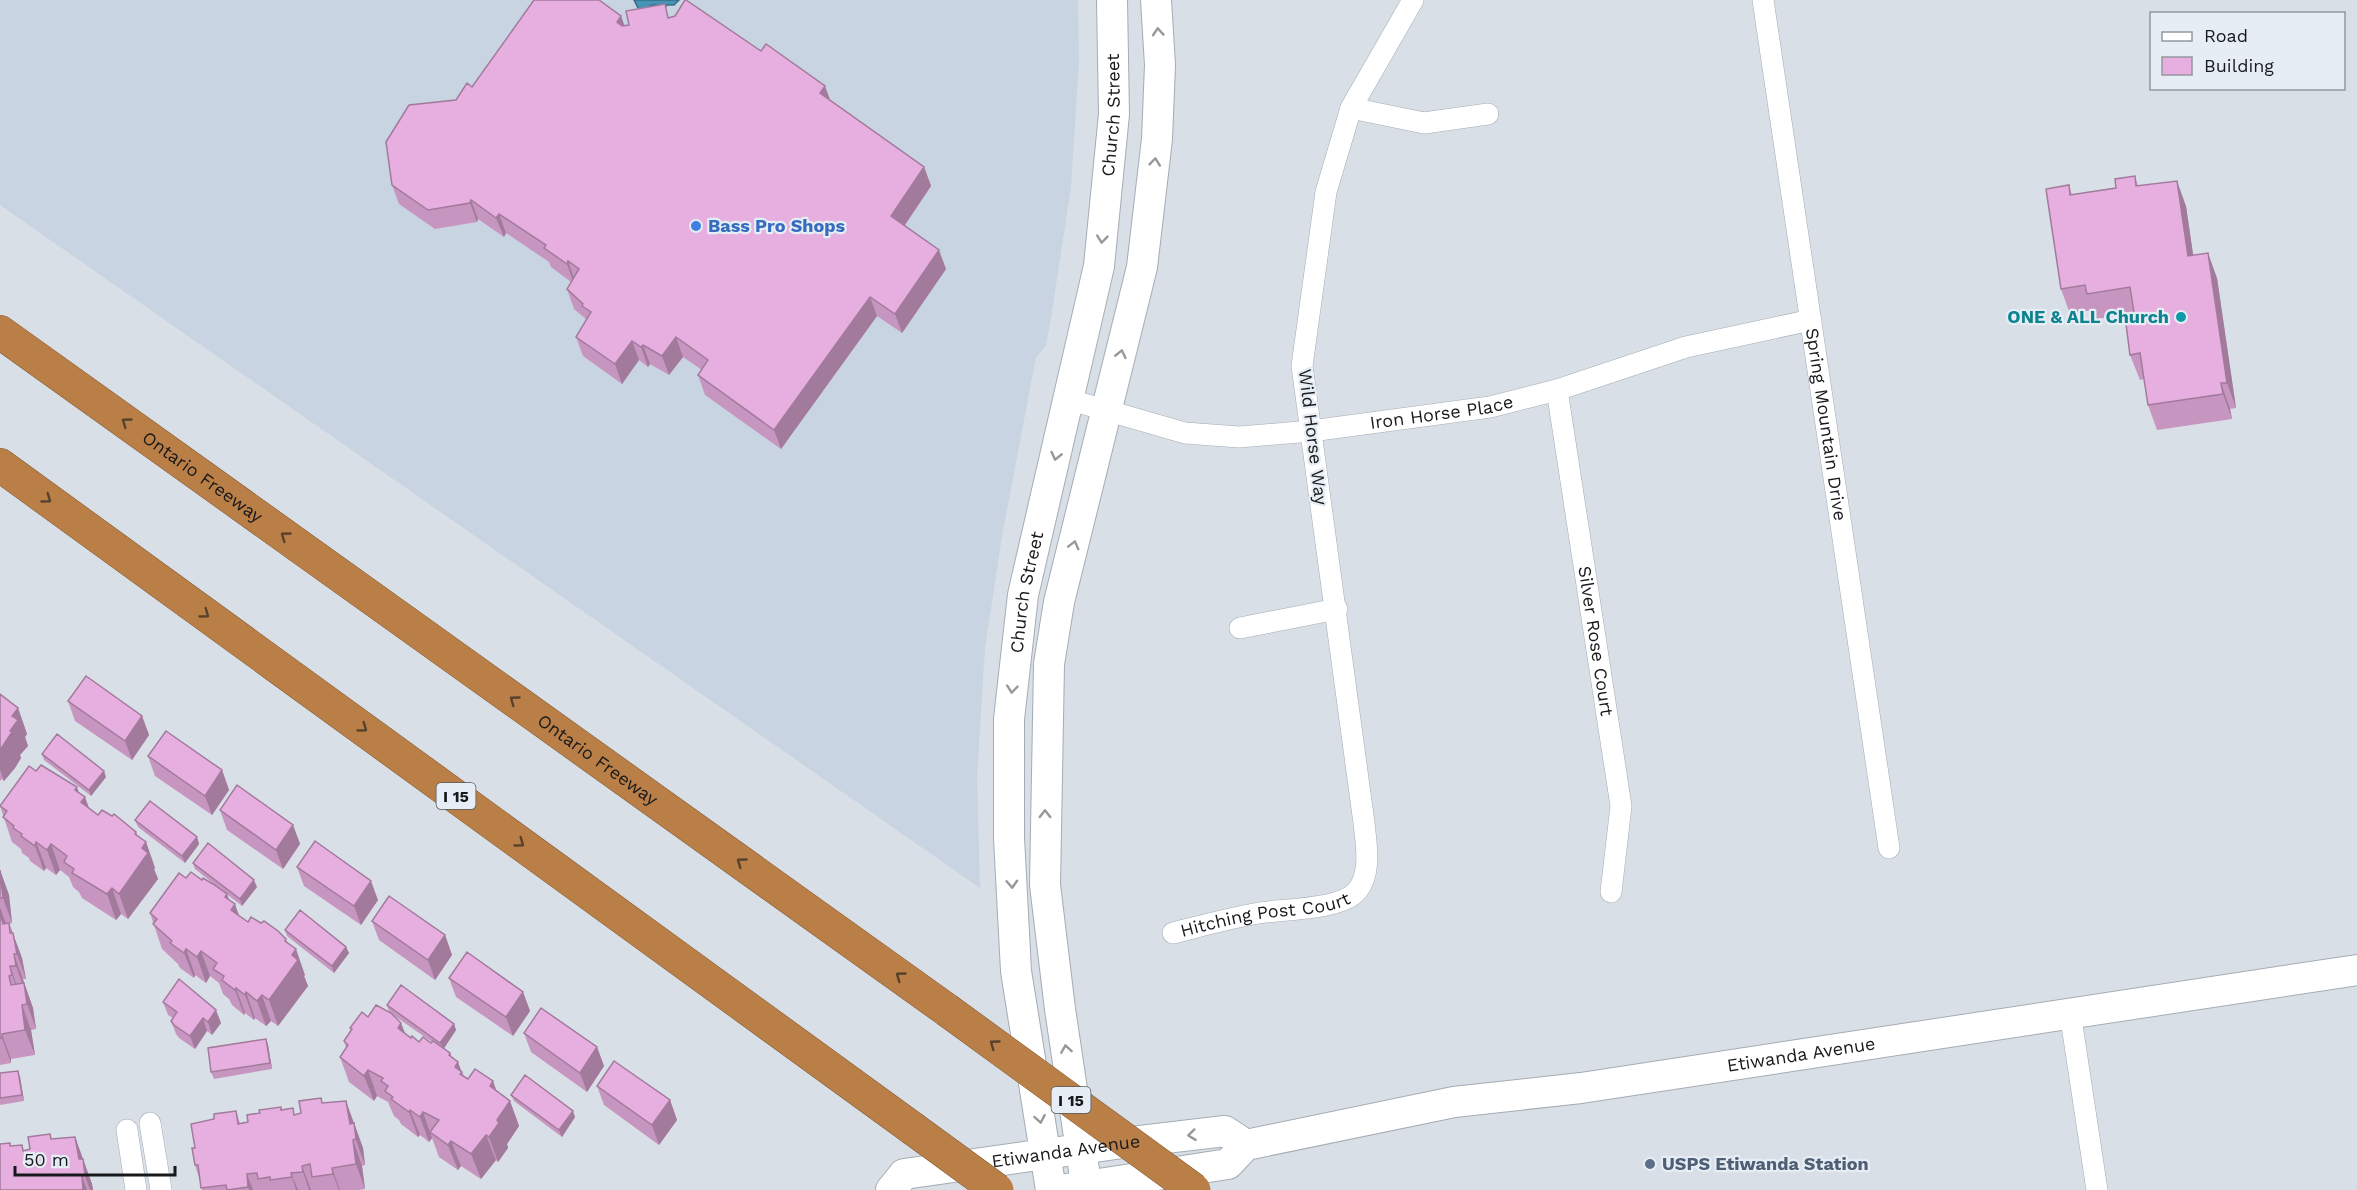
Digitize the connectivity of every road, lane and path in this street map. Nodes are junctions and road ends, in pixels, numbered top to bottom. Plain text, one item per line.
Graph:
1 (1112, 0) edge
2 (1156, 0) edge
3 (1413, 0) edge
4 (1763, 0) edge
5 (1351, 108) junction
6 (1488, 114) dead end
7 (1811, 320) junction
8 (0, 332) edge
9 (1557, 390) junction
10 (1067, 399) junction
11 (1108, 411) junction
12 (1311, 431) junction
13 (0, 465) edge
14 (1337, 609) junction
15 (1240, 628) dead end
16 (1889, 848) dead end
17 (1357, 891) joint
18 (1611, 892) dead end
19 (1173, 933) dead end
20 (2357, 970) edge
21 (2070, 1012) junction
22 (150, 1123) dead end
23 (127, 1130) dead end
24 (1246, 1144) junction
25 (1082, 1149) junction
26 (1047, 1155) junction
27 (1078, 1188) edge
28 (136, 1190) edge
29 (161, 1190) edge
30 (891, 1190) edge
31 (997, 1190) edge
32 (1051, 1190) edge
33 (1194, 1190) edge
34 (2097, 1190) edge

1 -> 10 main road, Church Street
11 -> 2 main road, Church Street
3 - 5 street, Wild Horse Way
4 - 7 street, Spring Mountain Drive
5 - 6 street
5 - 12 street, Wild Horse Way
7 - 9 street, Iron Horse Place
7 - 16 street, Spring Mountain Drive
33 -> 8 highway, Ontario Freeway / I 15, bridge
9 - 12 street, Iron Horse Place
9 - 18 street, Silver Rose Court
10 - 11 street, Iron Horse Place
10 -> 26 main road, Church Street
11 - 12 street, Iron Horse Place
25 -> 11 main road, Church Street
12 - 14 street, Wild Horse Way
13 -> 31 highway, I 15, bridge
14 - 15 street
14 - 17 street, Wild Horse Way
17 - 19 street, Hitching Post Court
20 - 21 main road, Etiwanda Avenue
21 - 24 main road, Etiwanda Avenue
21 - 34 street
22 - 29 street
23 - 28 street
24 -> 25 main road, Etiwanda Avenue
24 - 27 main road, Etiwanda Avenue
25 - 26 main road, Etiwanda Avenue
25 - 27 main road, Church Street
26 - 30 main road, Etiwanda Avenue
26 - 32 main road, Church Street

